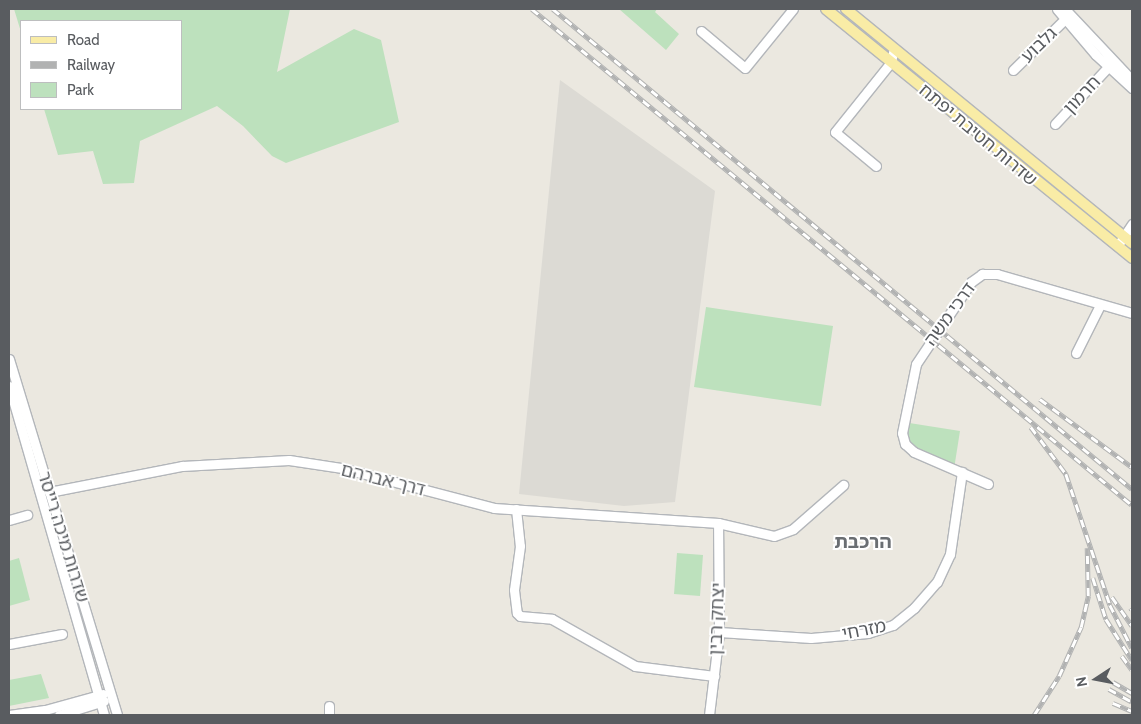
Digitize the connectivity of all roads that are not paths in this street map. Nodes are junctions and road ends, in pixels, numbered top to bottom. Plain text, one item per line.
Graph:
1 (793, 9) edge
2 (826, 9) edge
3 (846, 9) edge
4 (1056, 9) edge
5 (1065, 9) edge
6 (1064, 20) junction
7 (701, 31) dead end
8 (894, 48) junction
9 (891, 62) junction
10 (1108, 67) junction
11 (1013, 70) dead end
12 (1132, 80) edge
13 (1132, 88) edge
14 (1055, 124) dead end
15 (876, 166) dead end
16 (1132, 224) edge
17 (1129, 240) edge
18 (1119, 248) junction
19 (1132, 258) edge
20 (1100, 305) junction
21 (1132, 313) edge
22 (1076, 354) dead end
23 (9, 358) edge
24 (9, 386) edge
25 (962, 472) junction
26 (988, 484) dead end
27 (843, 485) dead end
28 (49, 492) junction
29 (516, 509) junction
30 (27, 515) dead end
31 (9, 520) edge
32 (718, 523) junction
33 (720, 632) junction
34 (62, 634) dead end
35 (9, 644) edge
36 (714, 676) junction
37 (98, 694) junction
38 (110, 695) junction
39 (100, 703) junction
40 (9, 715) edge
41 (59, 715) edge
42 (104, 715) edge
43 (117, 715) edge
44 (709, 715) edge

1 - 7 street
2 - 9 main road, שדרות חטיבת יפתח
3 - 8 main road, שדרות חטיבת יפתח
4 - 6 street
5 - 12 street
6 - 10 street
6 - 11 street, גלבוע
8 - 9 street
8 - 17 main road, שדרות חטיבת יפתח
9 - 15 street
9 - 18 main road, שדרות חטיבת יפתח
10 - 13 street
10 - 14 street, חרמון
16 - 17 street
17 - 18 street
18 - 19 main road, שדרות חטיבת יפתח
20 - 21 street, דרכי משה
20 - 22 street
20 - 25 street, דרכי משה
23 - 28 street, שדרות מיכה רייסר
24 - 37 street, שדרות מיכה רייסר
25 - 26 street, דרכי משה
25 - 33 street, מזרחי
27 - 32 street, דרך אברהם
28 - 29 street, דרך אברהם
28 - 38 street, שדרות מיכה רייסר
29 - 32 street, דרך אברהם
29 - 36 street
30 - 31 street
32 - 33 street, יצחק רבין
33 - 36 street, יצחק רבין
34 - 35 street
36 - 44 street, יצחק רבין
37 - 38 street
37 - 39 street, שדרות מיכה רייסר
37 - 40 street
38 - 39 street
38 - 43 street, שדרות מיכה רייסר
39 - 41 street
39 - 42 street, שדרות מיכה רייסר

